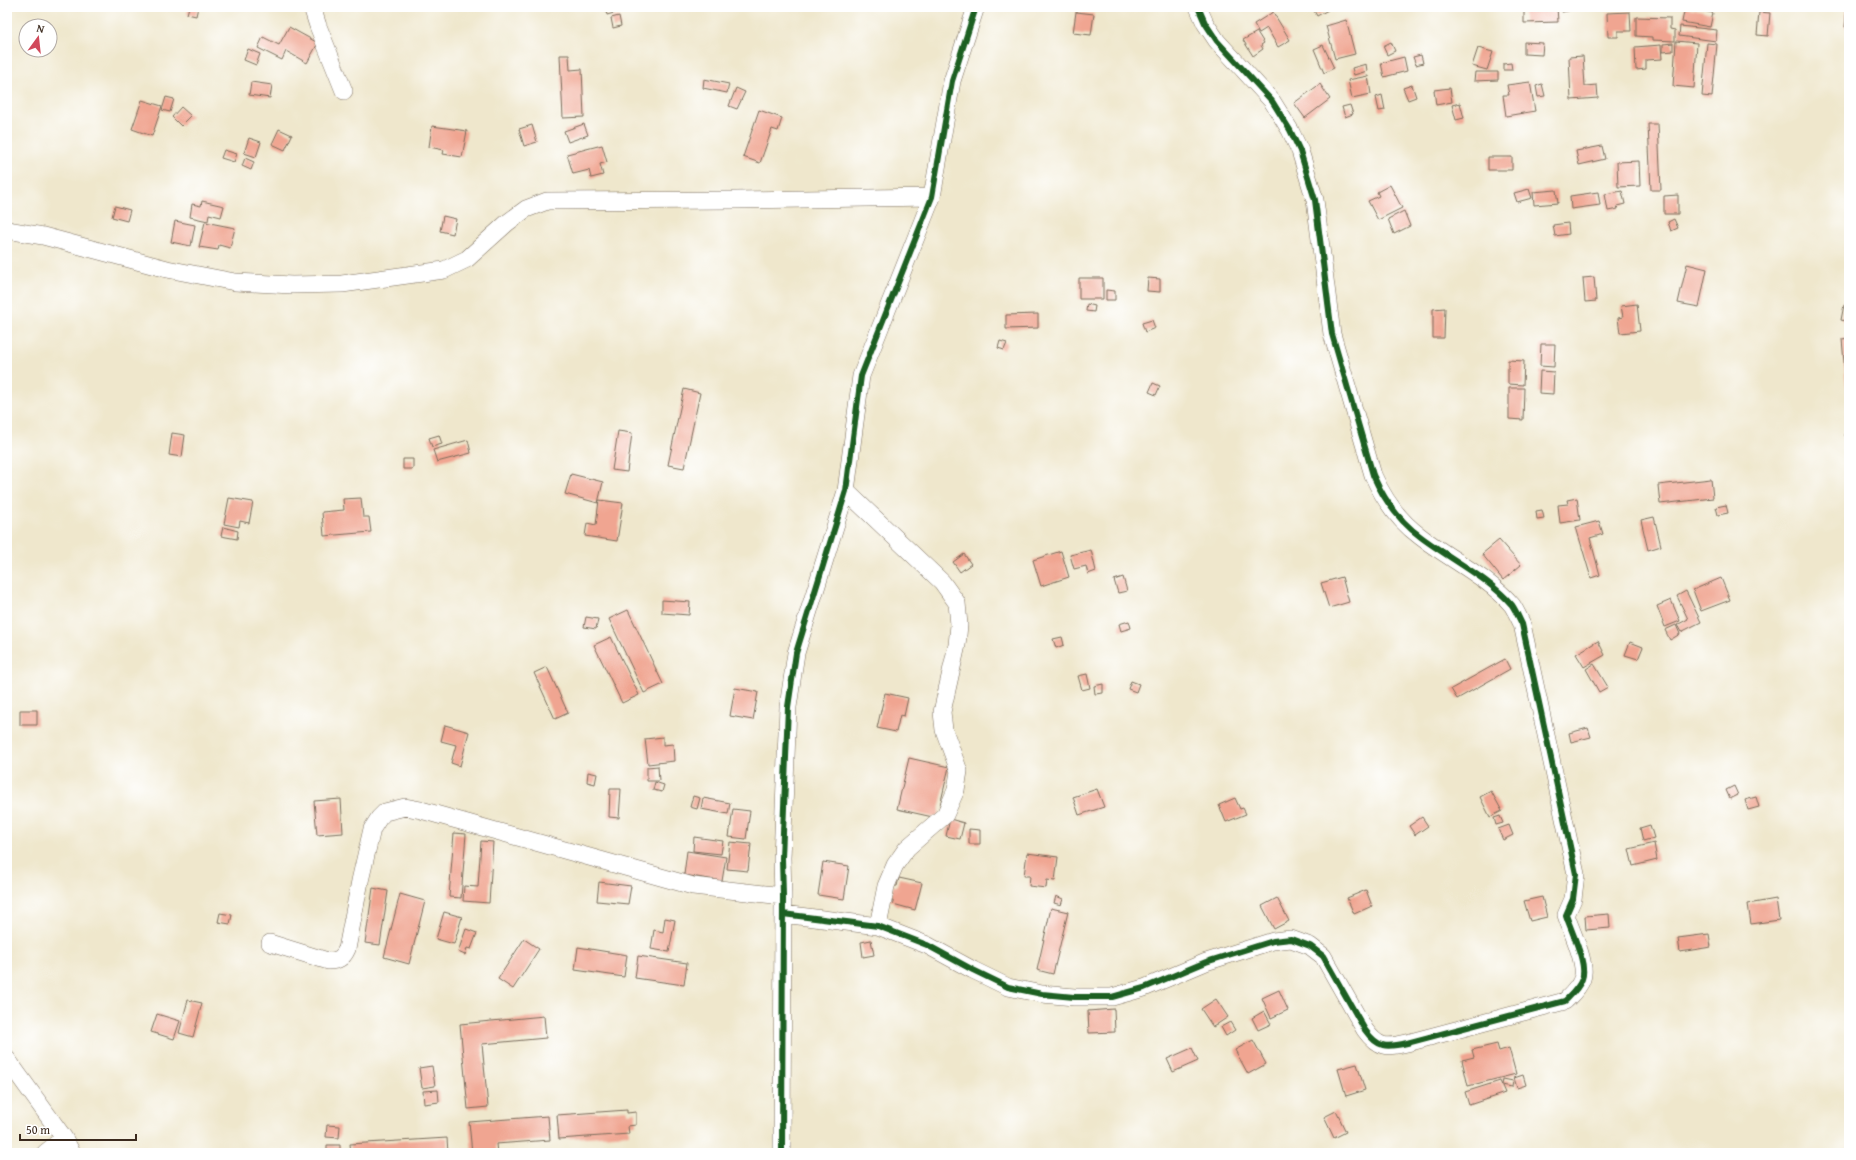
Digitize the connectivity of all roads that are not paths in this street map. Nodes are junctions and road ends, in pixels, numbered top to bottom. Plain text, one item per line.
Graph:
1 (312, 7) edge
2 (976, 7) edge
3 (1198, 7) edge
4 (344, 91) dead end
5 (932, 197) junction
6 (7, 230) edge
7 (846, 491) junction
8 (784, 896) junction
9 (783, 914) junction
10 (878, 926) junction
11 (270, 943) dead end
12 (7, 1059) edge
13 (64, 1138) junction
14 (45, 1153) edge
15 (72, 1153) edge
16 (782, 1153) edge

1 - 4 street
2 - 5 street
3 - 10 street
5 - 6 street
5 - 7 street
7 - 8 street
7 - 10 street
8 - 9 street
8 - 11 street
9 - 10 street
9 - 16 street
12 - 13 street
13 - 14 street
13 - 15 street

